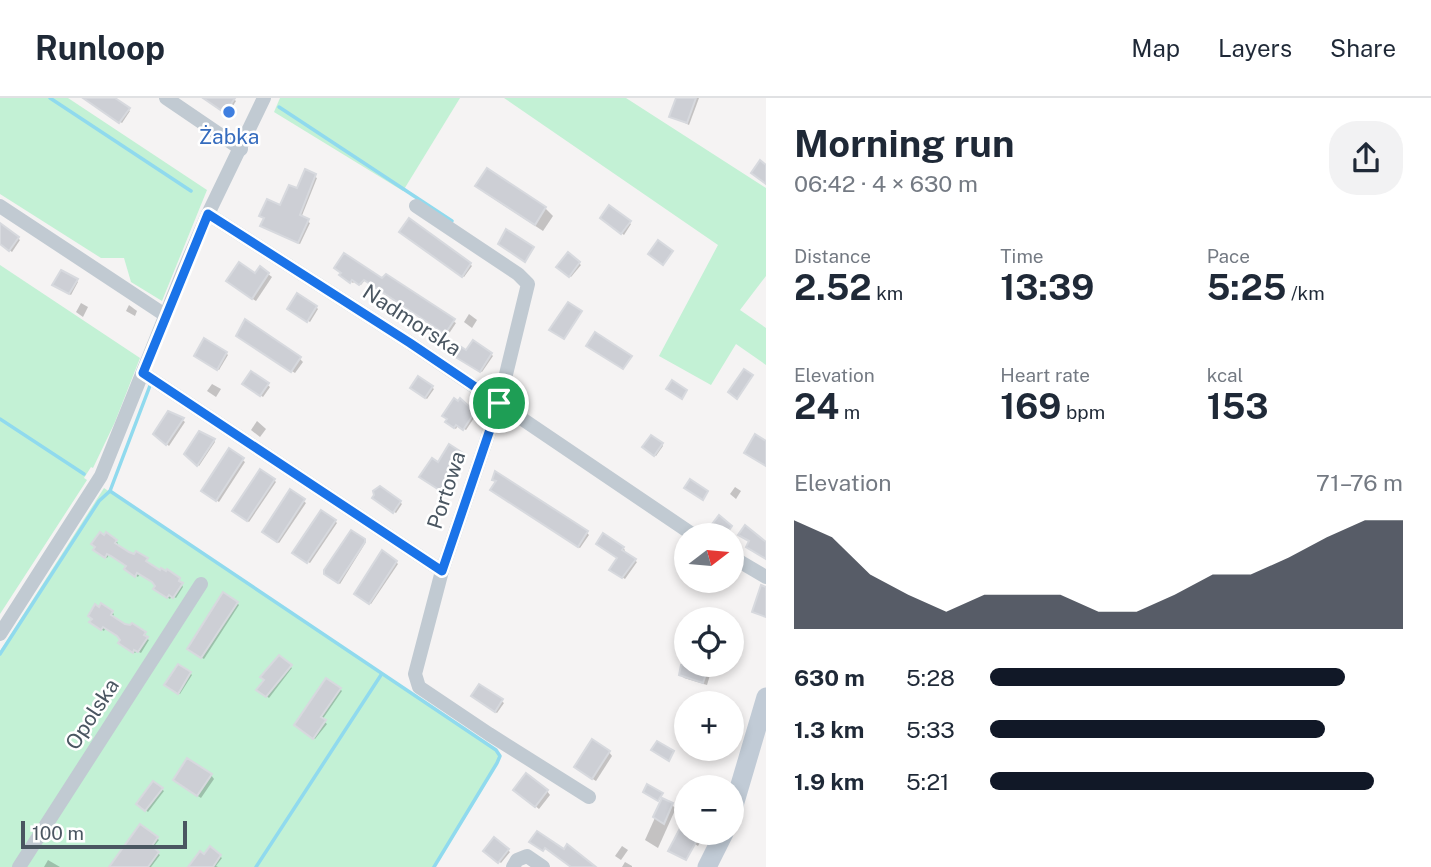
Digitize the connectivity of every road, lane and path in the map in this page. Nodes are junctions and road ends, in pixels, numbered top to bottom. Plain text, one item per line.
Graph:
1 (166, 98) edge
2 (264, 98) edge
3 (241, 149) junction
4 (0, 206) edge
5 (416, 206) dead end
6 (208, 214) junction
7 (165, 315) junction
8 (143, 373) junction
9 (499, 403) junction
10 (676, 523) edge
11 (744, 564) edge
12 (442, 571) junction
13 (766, 577) edge
14 (201, 584) dead end
15 (0, 634) edge
16 (766, 697) edge
17 (743, 775) edge
18 (589, 797) dead end
19 (718, 845) edge
20 (19, 867) edge
21 (513, 867) edge
22 (543, 867) edge
23 (707, 867) edge

1 - 3 street
2 - 3 street
3 - 6 street
4 - 7 street
5 - 9 street, Portowa
6 - 7 street
6 - 9 street, Nadmorska
7 - 8 street
8 - 12 street
8 - 15 street
9 - 10 street, Nadmorska
9 - 12 street, Portowa
11 - 13 street
12 - 18 street, Portowa
14 - 20 street, Opolska
16 - 17 main road
19 - 23 main road
21 - 22 street

